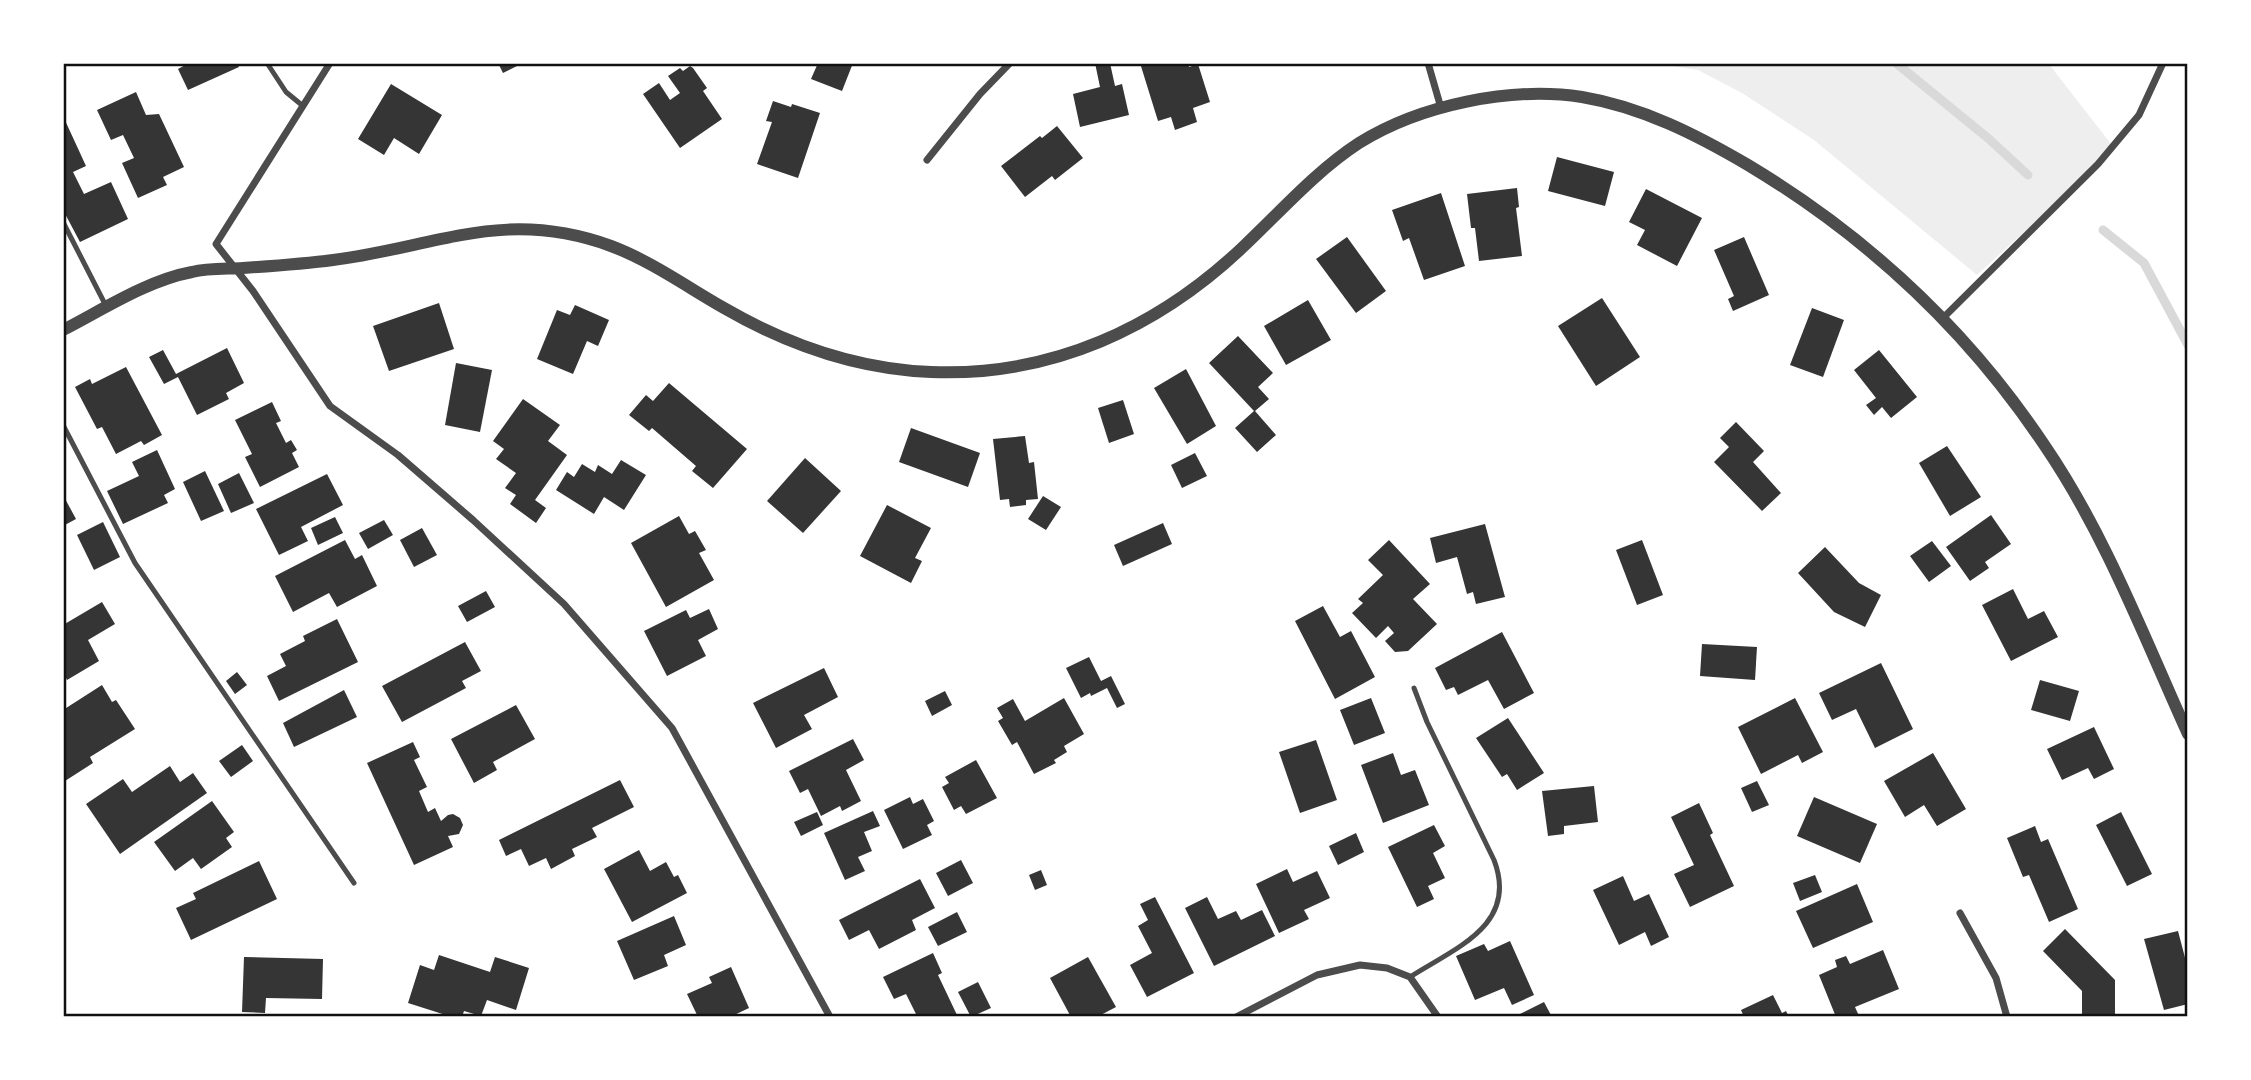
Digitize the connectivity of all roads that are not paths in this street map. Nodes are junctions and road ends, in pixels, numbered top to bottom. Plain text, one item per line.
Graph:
1 (267, 63) edge
2 (330, 63) edge
3 (1010, 63) edge
4 (1428, 63) edge
5 (2163, 63) edge
6 (303, 106) junction
7 (1441, 108) junction
8 (927, 160) dead end
9 (63, 222) edge
10 (235, 269) junction
11 (107, 308) junction
12 (1943, 318) junction
13 (63, 330) edge
14 (63, 425) edge
15 (1414, 688) dead end
16 (2188, 734) edge
17 (354, 883) dead end
18 (1960, 913) dead end
19 (1410, 977) junction
20 (830, 1017) edge
21 (1236, 1017) edge
22 (1438, 1017) edge
23 (2007, 1017) edge

1 - 6 lane
2 - 6 street
3 - 8 street
4 - 7 street
5 - 12 street
6 - 10 street
7 - 10 street
7 - 12 street
9 - 11 lane
10 - 11 street
10 - 20 street
11 - 13 street
12 - 16 street
14 - 17 lane
15 - 19 lane
18 - 23 street
19 - 21 street
19 - 22 street

